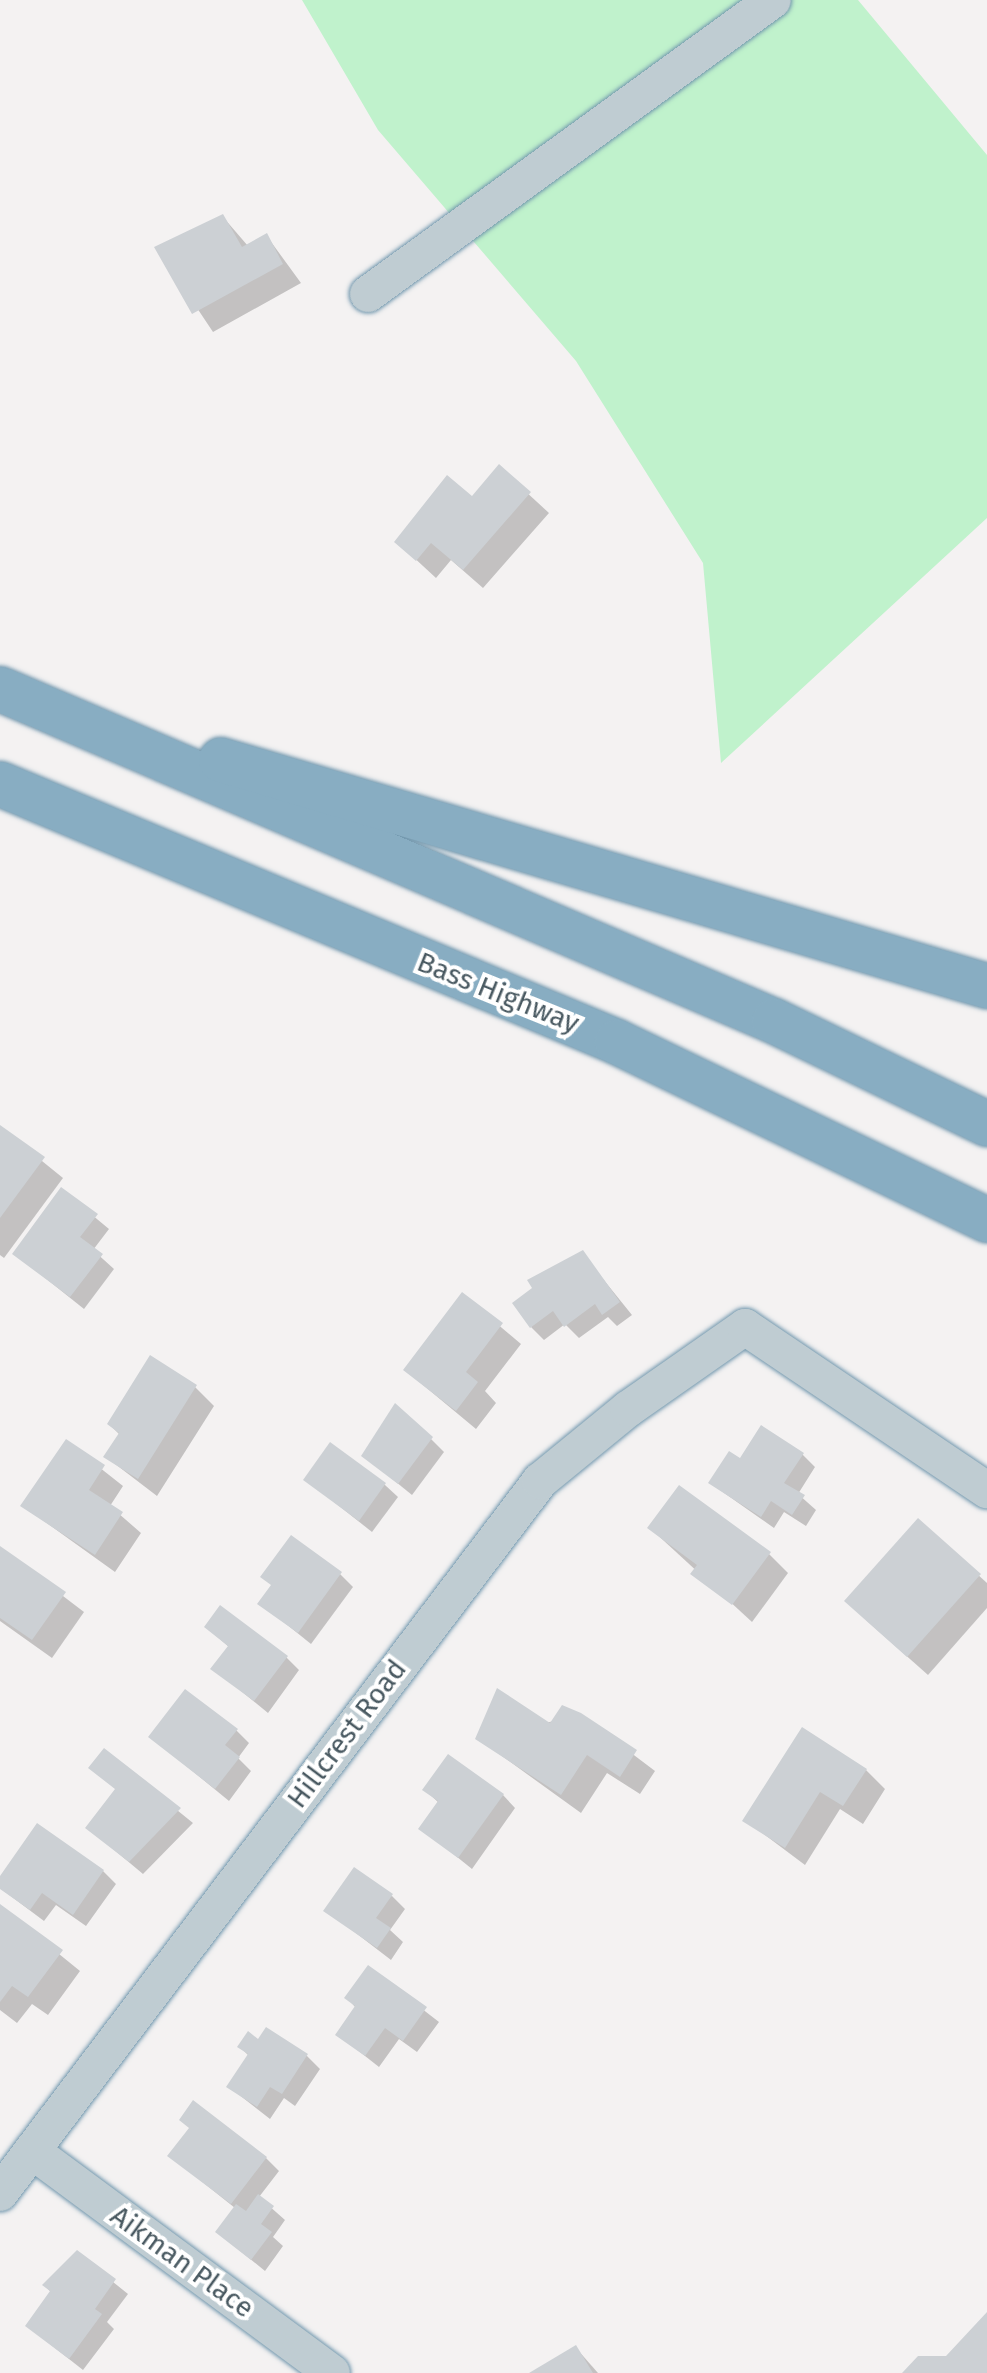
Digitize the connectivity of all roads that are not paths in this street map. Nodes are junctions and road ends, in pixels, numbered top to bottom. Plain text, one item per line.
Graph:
1 (773, 0) edge
2 (368, 294) dead end
3 (0, 682) edge
4 (0, 689) edge
5 (0, 784) edge
6 (987, 986) edge
7 (987, 1124) edge
8 (987, 1220) edge
9 (987, 1490) edge
10 (32, 2151) junction
11 (0, 2193) edge
12 (332, 2373) edge

1 - 2 street
3 - 6 highway
4 - 7 highway
5 - 8 highway, Bass Highway
9 - 10 street, Hillcrest Road
10 - 11 street, Hillcrest Road
10 - 12 street, Aikman Place

